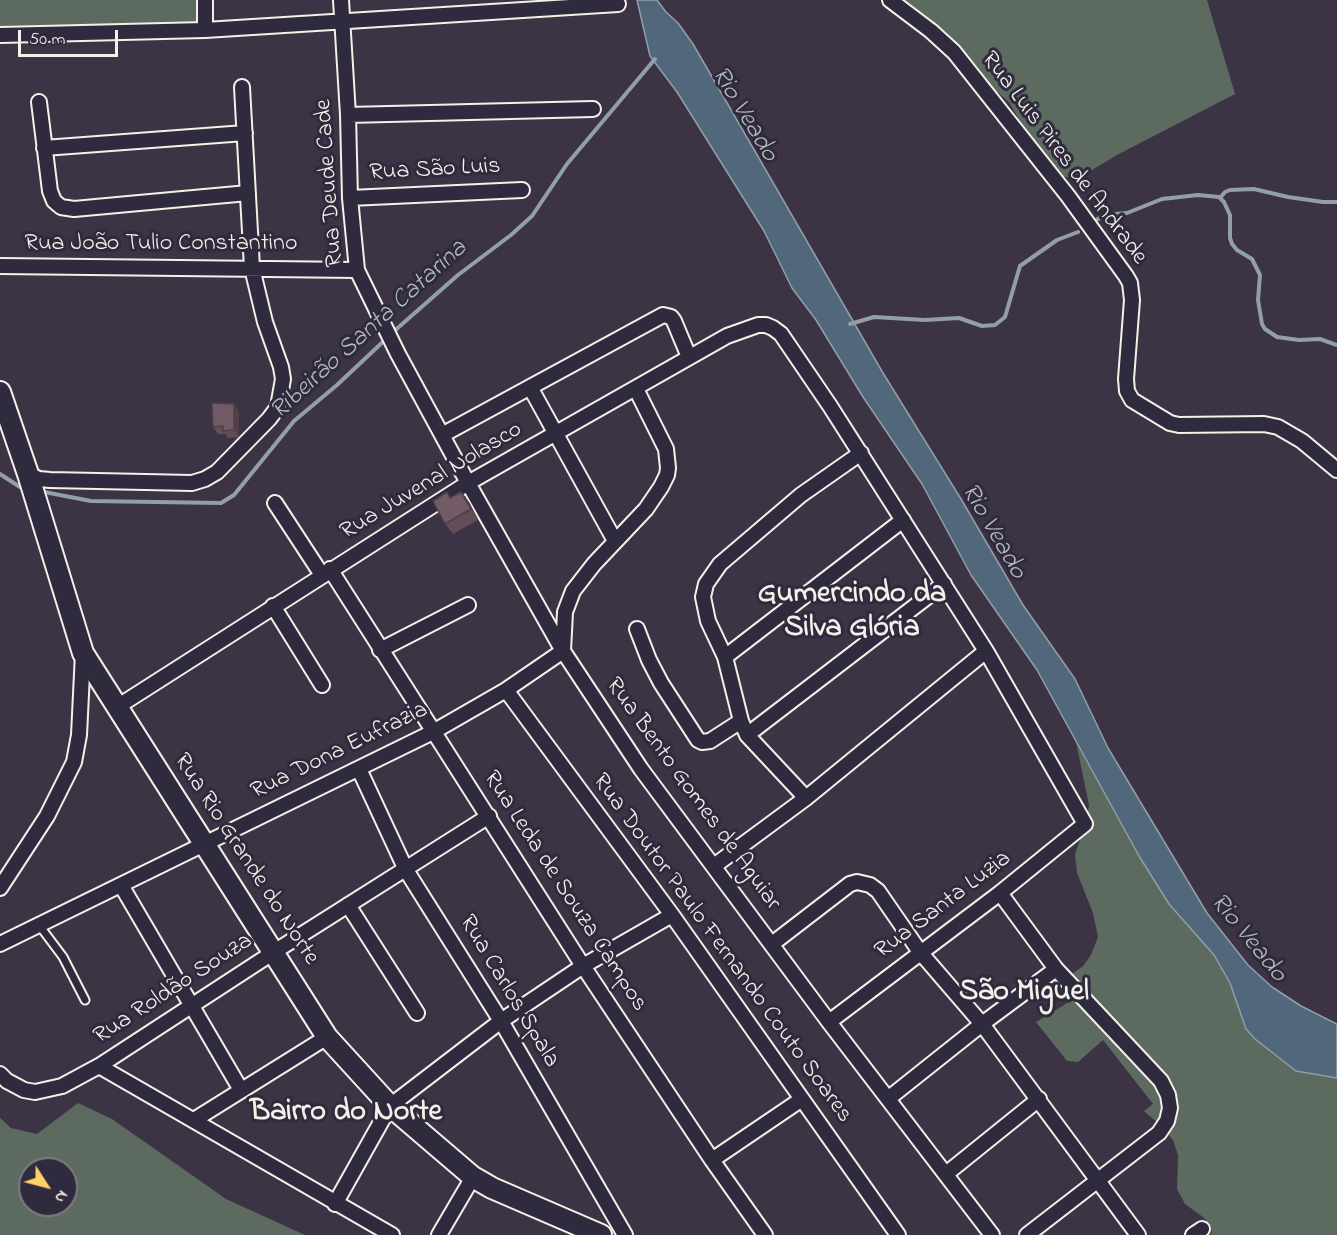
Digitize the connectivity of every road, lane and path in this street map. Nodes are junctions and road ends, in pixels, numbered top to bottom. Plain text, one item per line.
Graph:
1 (205, 0) edge
2 (342, 0) edge
3 (890, 0) edge
4 (618, 4) dead end
5 (342, 22) junction
6 (205, 30) junction
7 (0, 35) edge
8 (242, 87) dead end
9 (39, 102) dead end
10 (593, 109) dead end
11 (348, 115) junction
12 (245, 133) junction
13 (44, 148) junction
14 (522, 190) dead end
15 (248, 193) junction
16 (350, 198) junction
17 (0, 266) edge
18 (252, 268) junction
19 (357, 270) junction
20 (398, 354) joint
21 (689, 357) junction
22 (530, 387) junction
23 (636, 389) junction
24 (0, 392) edge
25 (555, 434) junction
26 (442, 435) junction
27 (861, 453) junction
28 (1337, 470) edge
29 (28, 474) junction
30 (468, 483) junction
31 (275, 503) dead end
32 (903, 520) junction
33 (615, 541) junction
34 (326, 572) junction
35 (944, 584) junction
36 (273, 606) junction
37 (468, 606) dead end
38 (637, 629) dead end
39 (380, 650) junction
40 (563, 651) junction
41 (986, 651) junction
42 (83, 653) junction
43 (725, 657) junction
44 (322, 685) dead end
45 (506, 690) junction
46 (117, 707) junction
47 (741, 721) junction
48 (433, 732) junction
49 (747, 735) junction
50 (359, 769) junction
51 (806, 798) junction
52 (489, 816) junction
53 (203, 844) junction
54 (714, 866) junction
55 (406, 870) junction
56 (121, 885) junction
57 (0, 888) edge
58 (1000, 893) junction
59 (348, 905) junction
60 (672, 915) junction
61 (39, 926) junction
62 (0, 944) edge
63 (772, 944) junction
64 (920, 951) junction
65 (274, 952) junction
66 (583, 966) junction
67 (1056, 969) junction
68 (85, 1000) dead end
69 (191, 1006) junction
70 (417, 1012) dead end
71 (501, 1021) junction
72 (829, 1022) junction
73 (982, 1024) junction
74 (327, 1037) junction
75 (99, 1066) junction
76 (0, 1074) edge
77 (241, 1090) junction
78 (889, 1098) junction
79 (802, 1099) junction
80 (1039, 1099) junction
81 (390, 1106) junction
82 (194, 1120) junction
83 (712, 1160) junction
84 (946, 1174) junction
85 (473, 1176) junction
86 (1098, 1180) junction
87 (335, 1204) junction
88 (392, 1235) edge
89 (439, 1235) edge
90 (600, 1235) edge
91 (625, 1235) edge
92 (765, 1235) edge
93 (898, 1235) edge
94 (992, 1235) edge
95 (1027, 1235) edge
96 (1138, 1235) edge

1 - 6 street
2 - 5 street, Rua Deude Cade
3 - 28 street, Rua Luis Pires de Andrade
4 - 5 street
5 - 6 street
5 - 11 street, Rua Deude Cade
6 - 7 street
8 - 12 street
9 - 13 street
10 - 11 street
11 - 16 street, Rua Deude Cade
12 - 13 street
12 - 15 street
13 - 15 street
14 - 16 street, Rua São Luis
15 - 18 street
16 - 19 street, Rua Deude Cade
17 - 18 street, Rua João Tulio Constantino
18 - 19 street, Rua João Tulio Constantino
18 - 29 street
19 - 20 street, Rua Deude Cade
20 - 26 street, Rua Bento Gomes de Aguiar
21 - 22 street
21 - 23 street, Rua Juvenal Nolasco
21 - 27 street, Rua Juvenal Nolasco
22 - 25 street
22 - 26 street
23 - 25 street, Rua Juvenal Nolasco
23 - 33 street
24 - 29 main road, Rua Rio Grande do Norte
25 - 30 street, Rua Juvenal Nolasco
25 - 33 street
26 - 30 street, Rua Bento Gomes de Aguiar
27 - 32 street
27 - 43 street
29 - 42 main road, Rua Rio Grande do Norte
30 - 34 street, Rua Juvenal Nolasco
30 - 40 street, Rua Bento Gomes de Aguiar
31 - 34 street, Rua Leda de Souza Campos
32 - 35 street
32 - 43 street
33 - 40 street
34 - 36 street, Rua Juvenal Nolasco
34 - 39 street, Rua Leda de Souza Campos
35 - 41 street
35 - 49 street
36 - 44 street
36 - 46 street, Rua Juvenal Nolasco
37 - 39 street
38 - 47 street
39 - 48 street, Rua Leda de Souza Campos
40 - 45 street, Rua Dona Eufrazia
40 - 54 street, Rua Bento Gomes de Aguiar
41 - 51 street
41 - 58 street, Rua Santa Luzia
42 - 46 main road, Rua Rio Grande do Norte
42 - 57 street
43 - 47 street
45 - 48 street, Rua Dona Eufrazia
45 - 60 street, Rua Doutor Paulo Fernando Couto Soares
46 - 53 main road, Rua Rio Grande do Norte
47 - 49 street
48 - 50 street, Rua Dona Eufrazia
48 - 52 street, Rua Leda de Souza Campos
49 - 51 street
50 - 53 street, Rua Dona Eufrazia
50 - 55 street, Rua Carlos Spala
51 - 54 street
52 - 55 street, Rua Roldão Souza
52 - 66 street, Rua Leda de Souza Campos
53 - 56 street, Rua Dona Eufrazia
53 - 65 main road, Rua Rio Grande do Norte
54 - 63 street, Rua Bento Gomes de Aguiar
55 - 59 street, Rua Roldão Souza
55 - 71 street, Rua Carlos Spala
56 - 61 street, Rua Dona Eufrazia
56 - 69 street
58 - 64 street, Rua Santa Luzia
58 - 67 street
59 - 65 street, Rua Roldão Souza
59 - 70 street
60 - 66 street
60 - 79 street, Rua Doutor Paulo Fernando Couto Soares
61 - 62 street, Rua Dona Eufrazia
61 - 68 lane
63 - 64 street
63 - 72 street, Rua Bento Gomes de Aguiar
64 - 72 street, Rua Santa Luzia
64 - 73 street
65 - 69 street, Rua Roldão Souza
65 - 74 main road, Rua Rio Grande do Norte
66 - 71 street
66 - 83 street, Rua Leda de Souza Campos
67 - 73 street
67 - 86 street
69 - 75 street, Rua Roldão Souza
69 - 77 street
71 - 81 street
71 - 91 street, Rua Carlos Spala
72 - 78 street, Rua Bento Gomes de Aguiar
73 - 78 street
73 - 80 street
74 - 77 street
74 - 81 main road, Rua Rio Grande do Norte
75 - 76 street, Rua Roldão Souza
75 - 82 street
77 - 82 street
78 - 84 street, Rua Bento Gomes de Aguiar
79 - 83 street
79 - 93 street, Rua Doutor Paulo Fernando Couto Soares
80 - 84 street
80 - 86 street
81 - 85 main road, Rua Rio Grande do Norte
81 - 87 street
82 - 87 street
83 - 92 street, Rua Leda de Souza Campos
84 - 94 street, Rua Bento Gomes de Aguiar
85 - 89 street
85 - 90 main road, Rua Rio Grande do Norte
86 - 95 street
86 - 96 street
87 - 88 street

